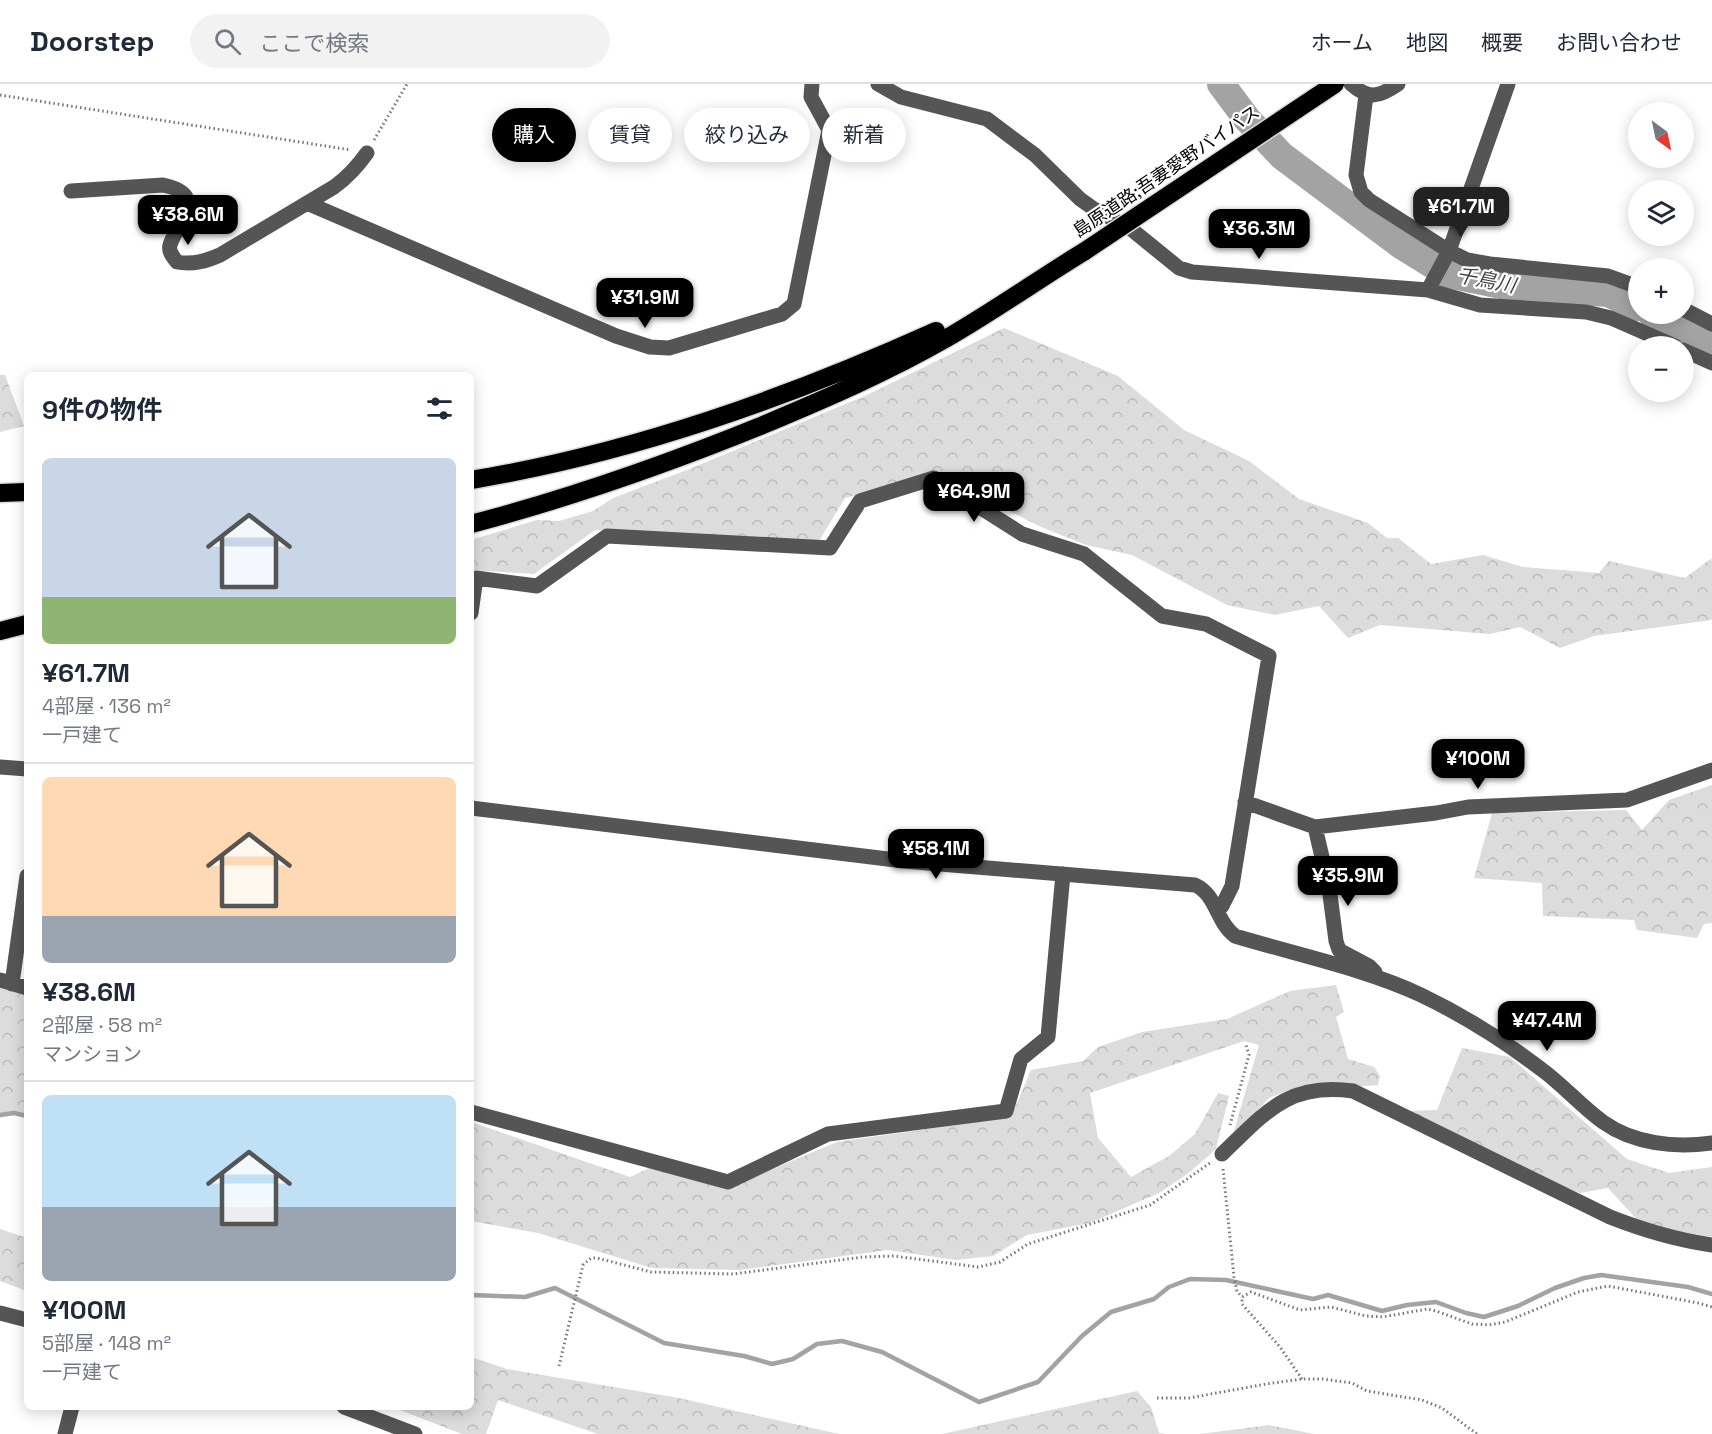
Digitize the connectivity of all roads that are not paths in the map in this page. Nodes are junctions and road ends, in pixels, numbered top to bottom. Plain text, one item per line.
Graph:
1 (812, 84) edge
2 (878, 84) edge
3 (1335, 84) edge
4 (1351, 84) edge
5 (1398, 84) edge
6 (1508, 84) edge
7 (1366, 95) junction
8 (367, 153) road end
9 (71, 192) dead end
10 (307, 203) junction
11 (1448, 254) junction
12 (1628, 283) edge
13 (1430, 286) junction
14 (1019, 292) junction
15 (1694, 315) edge
16 (1712, 324) edge
17 (1652, 336) edge
18 (1694, 355) edge
19 (1712, 363) edge
20 (474, 480) edge
21 (24, 492) edge
22 (0, 493) edge
23 (474, 523) edge
24 (474, 592) edge
25 (24, 625) edge
26 (0, 632) edge
27 (0, 767) edge
28 (24, 769) edge
29 (1712, 770) edge
30 (1245, 802) junction
31 (474, 808) edge
32 (1315, 827) junction
33 (1063, 874) junction
34 (24, 891) edge
35 (1217, 911) junction
36 (1377, 977) junction
37 (6, 982) edge
38 (24, 987) edge
39 (474, 1113) edge
40 (1712, 1143) edge
41 (1222, 1154) road end
42 (1712, 1245) edge
43 (0, 1313) edge
44 (24, 1319) edge
45 (71, 1410) edge
46 (352, 1410) edge
47 (65, 1434) edge
48 (415, 1434) edge

1 - 10 street
2 - 13 street
3 - 14 highway, 島原道路;吾妻愛野バイパス, bridge
4 - 7 street
5 - 7 street
6 - 11 street
7 - 11 street
8 - 10 street
9 - 10 street
11 - 12 street
11 - 13 street
13 - 17 street
14 - 20 highway
14 - 23 highway
15 - 16 street
18 - 19 street
21 - 22 highway
24 - 30 street
25 - 26 highway
27 - 28 street
29 - 32 street
30 - 32 street
30 - 35 street
31 - 33 street
32 - 36 street
33 - 35 street
33 - 39 street
34 - 37 street
35 - 36 street
36 - 40 street
37 - 38 street
41 - 42 street
43 - 44 street
45 - 47 street
46 - 48 street

